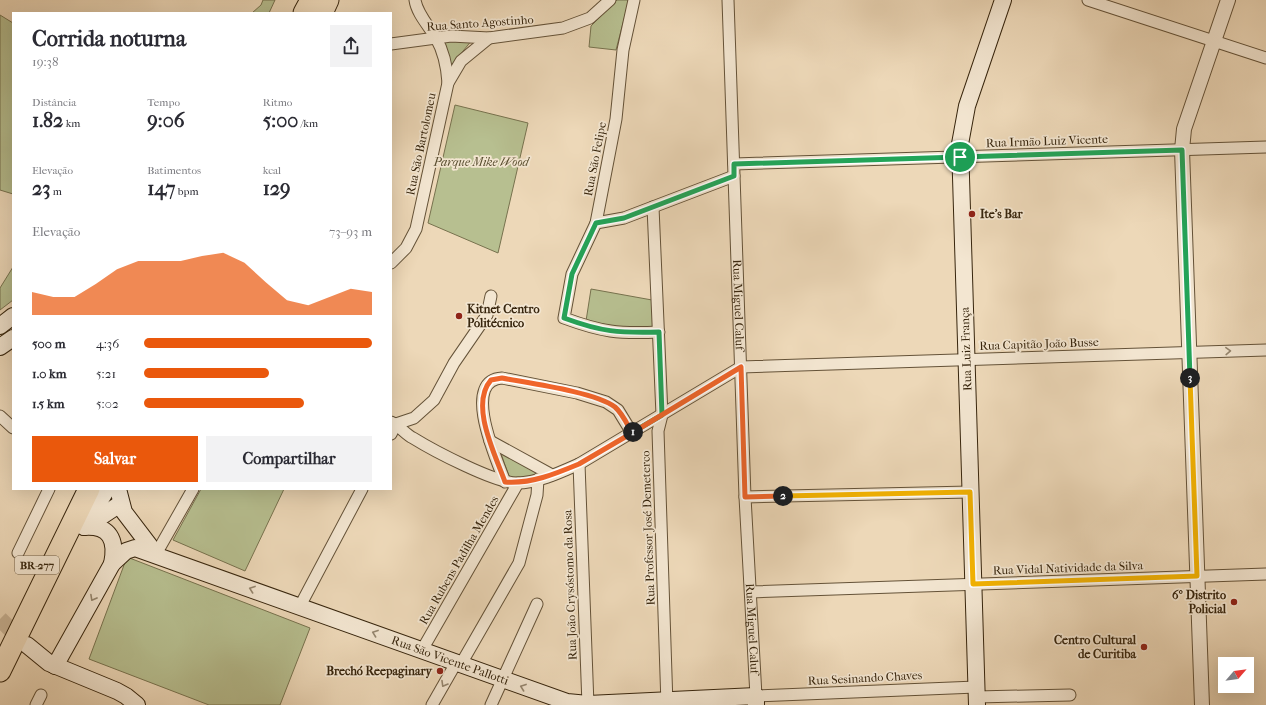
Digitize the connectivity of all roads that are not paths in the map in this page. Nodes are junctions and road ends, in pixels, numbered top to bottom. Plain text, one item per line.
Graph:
1 (311, 0) edge
2 (328, 0) edge
3 (415, 0) edge
4 (610, 0) edge
5 (634, 0) edge
6 (728, 0) edge
7 (1003, 0) edge
8 (1088, 0) edge
9 (1228, 0) edge
10 (305, 12) edge
11 (322, 12) edge
12 (436, 38) junction
13 (489, 38) junction
14 (1214, 41) junction
15 (392, 44) edge
16 (1266, 58) edge
17 (448, 83) junction
18 (1266, 147) edge
19 (1182, 150) junction
20 (960, 157) junction
21 (734, 164) junction
22 (734, 176) junction
23 (653, 207) junction
24 (596, 223) junction
25 (392, 262) edge
26 (491, 296) dead end
27 (12, 317) edge
28 (0, 326) edge
29 (659, 332) junction
30 (12, 339) edge
31 (0, 347) edge
32 (1266, 350) edge
33 (1189, 352) junction
34 (966, 360) junction
35 (741, 367) junction
36 (662, 415) junction
37 (0, 416) edge
38 (12, 427) edge
39 (393, 427) edge
40 (632, 433) junction
41 (490, 441) junction
42 (579, 464) junction
43 (552, 475) junction
44 (538, 479) junction
45 (505, 482) junction
46 (518, 483) junction
47 (50, 490) edge
48 (74, 490) edge
49 (89, 490) edge
50 (106, 490) edge
51 (192, 490) edge
52 (361, 490) edge
53 (970, 492) junction
54 (119, 497) edge
55 (745, 497) junction
56 (128, 519) junction
57 (84, 528) junction
58 (111, 539) junction
59 (18, 553) dead end
60 (156, 554) junction
61 (112, 564) junction
62 (1266, 574) edge
63 (1197, 576) junction
64 (973, 584) junction
65 (751, 592) junction
66 (537, 604) dead end
67 (300, 606) junction
68 (30, 610) junction
69 (0, 641) edge
70 (27, 645) tunnel mouth
71 (422, 650) junction
72 (459, 664) junction
73 (55, 666) junction
74 (0, 671) edge
75 (502, 679) junction
76 (1070, 695) dead end
77 (976, 696) edge
78 (756, 701) edge
79 (667, 703) edge
80 (588, 704) edge
81 (137, 705) edge
82 (432, 705) edge
83 (491, 705) edge
84 (1202, 705) edge

1 - 10 highway
2 - 11 highway
3 - 12 street
4 - 13 street, Rua Santo Agostinho
5 - 24 street, Rua São Felipe
6 - 21 street, Rua Miguel Caluf
7 - 20 main road, Rua Luiz França
8 - 14 street
9 - 14 street
12 - 13 street, Rua Santo Agostinho
12 - 15 street, Rua Santo Agostinho
12 - 17 street
13 - 17 street, Rua São Bartolomeu
14 - 16 street
14 - 19 street
17 - 25 street, Rua São Bartolomeu
18 - 19 street, Rua Irmão Luiz Vicente
19 - 20 street, Rua Irmão Luiz Vicente
19 - 33 street
20 - 21 street, Rua Irmão Luiz Vicente
20 - 34 main road, Rua Luiz França
21 - 22 street, Rua Miguel Caluf
22 - 23 street
22 - 35 street, Rua Miguel Caluf
23 - 24 street
23 - 29 street, Rua Professor José Demeterco
24 - 29 street, Rua São Felipe
26 - 39 street
27 - 28 main road
29 - 36 street, Rua Professor José Demeterco
30 - 31 main road
33 -> 32 street, Rua Capitão João Busse
33 - 34 street, Rua Capitão João Busse
33 - 63 street
34 - 35 street, Rua Capitão João Busse
34 - 53 main road, Rua Luiz França
35 - 36 street
35 - 55 street, Rua Miguel Caluf
36 - 40 street
36 - 79 street, Rua Professor José Demeterco
37 - 38 street
39 - 45 street
40 - 41 street
40 - 42 street
41 - 43 street
41 - 45 street
42 - 43 street
42 - 80 street, Rua João Crysóstomo da Rosa
43 - 44 street
44 - 46 street
44 - 72 street
45 - 46 street
46 - 71 street, Rua Rubens Padilha Mendes
47 - 59 street
48 - 69 highway, BR-277
49 - 68 highway, BR-277
50 - 57 main road
51 - 60 street
52 - 67 street
53 - 55 street
53 - 64 main road, Rua Luiz França
54 - 56 main road
54 - 57 main road
55 - 65 street, Rua Miguel Caluf
56 - 58 main road
56 - 60 main road
57 - 58 main road
57 - 68 highway
58 - 61 main road
60 - 61 main road, Rua São Vicente Pallotti
67 -> 60 main road, Rua São Vicente Pallotti
61 -> 73 main road
62 - 63 street, Rua Vidal Natividade da Silva
63 - 64 street, Rua Vidal Natividade da Silva
63 - 84 street
64 - 65 street, Rua Vidal Natividade da Silva
64 - 77 main road, Rua Luiz França
65 - 78 street, Rua Miguel Caluf
66 - 75 street
71 -> 67 main road, Rua São Vicente Pallotti
68 - 74 highway, BR-277
70 - 73 main road
71 - 72 main road, Rua São Vicente Pallotti
72 - 75 main road, Rua São Vicente Pallotti
72 -> 82 street
73 - 81 main road
80 -> 75 main road, Rua São Vicente Pallotti
75 - 83 street
76 - 77 street, Rua Sesinando Chaves
77 - 78 street, Rua Sesinando Chaves
78 - 79 main road, Rua São Vicente Pallotti
79 - 80 main road, Rua São Vicente Pallotti

